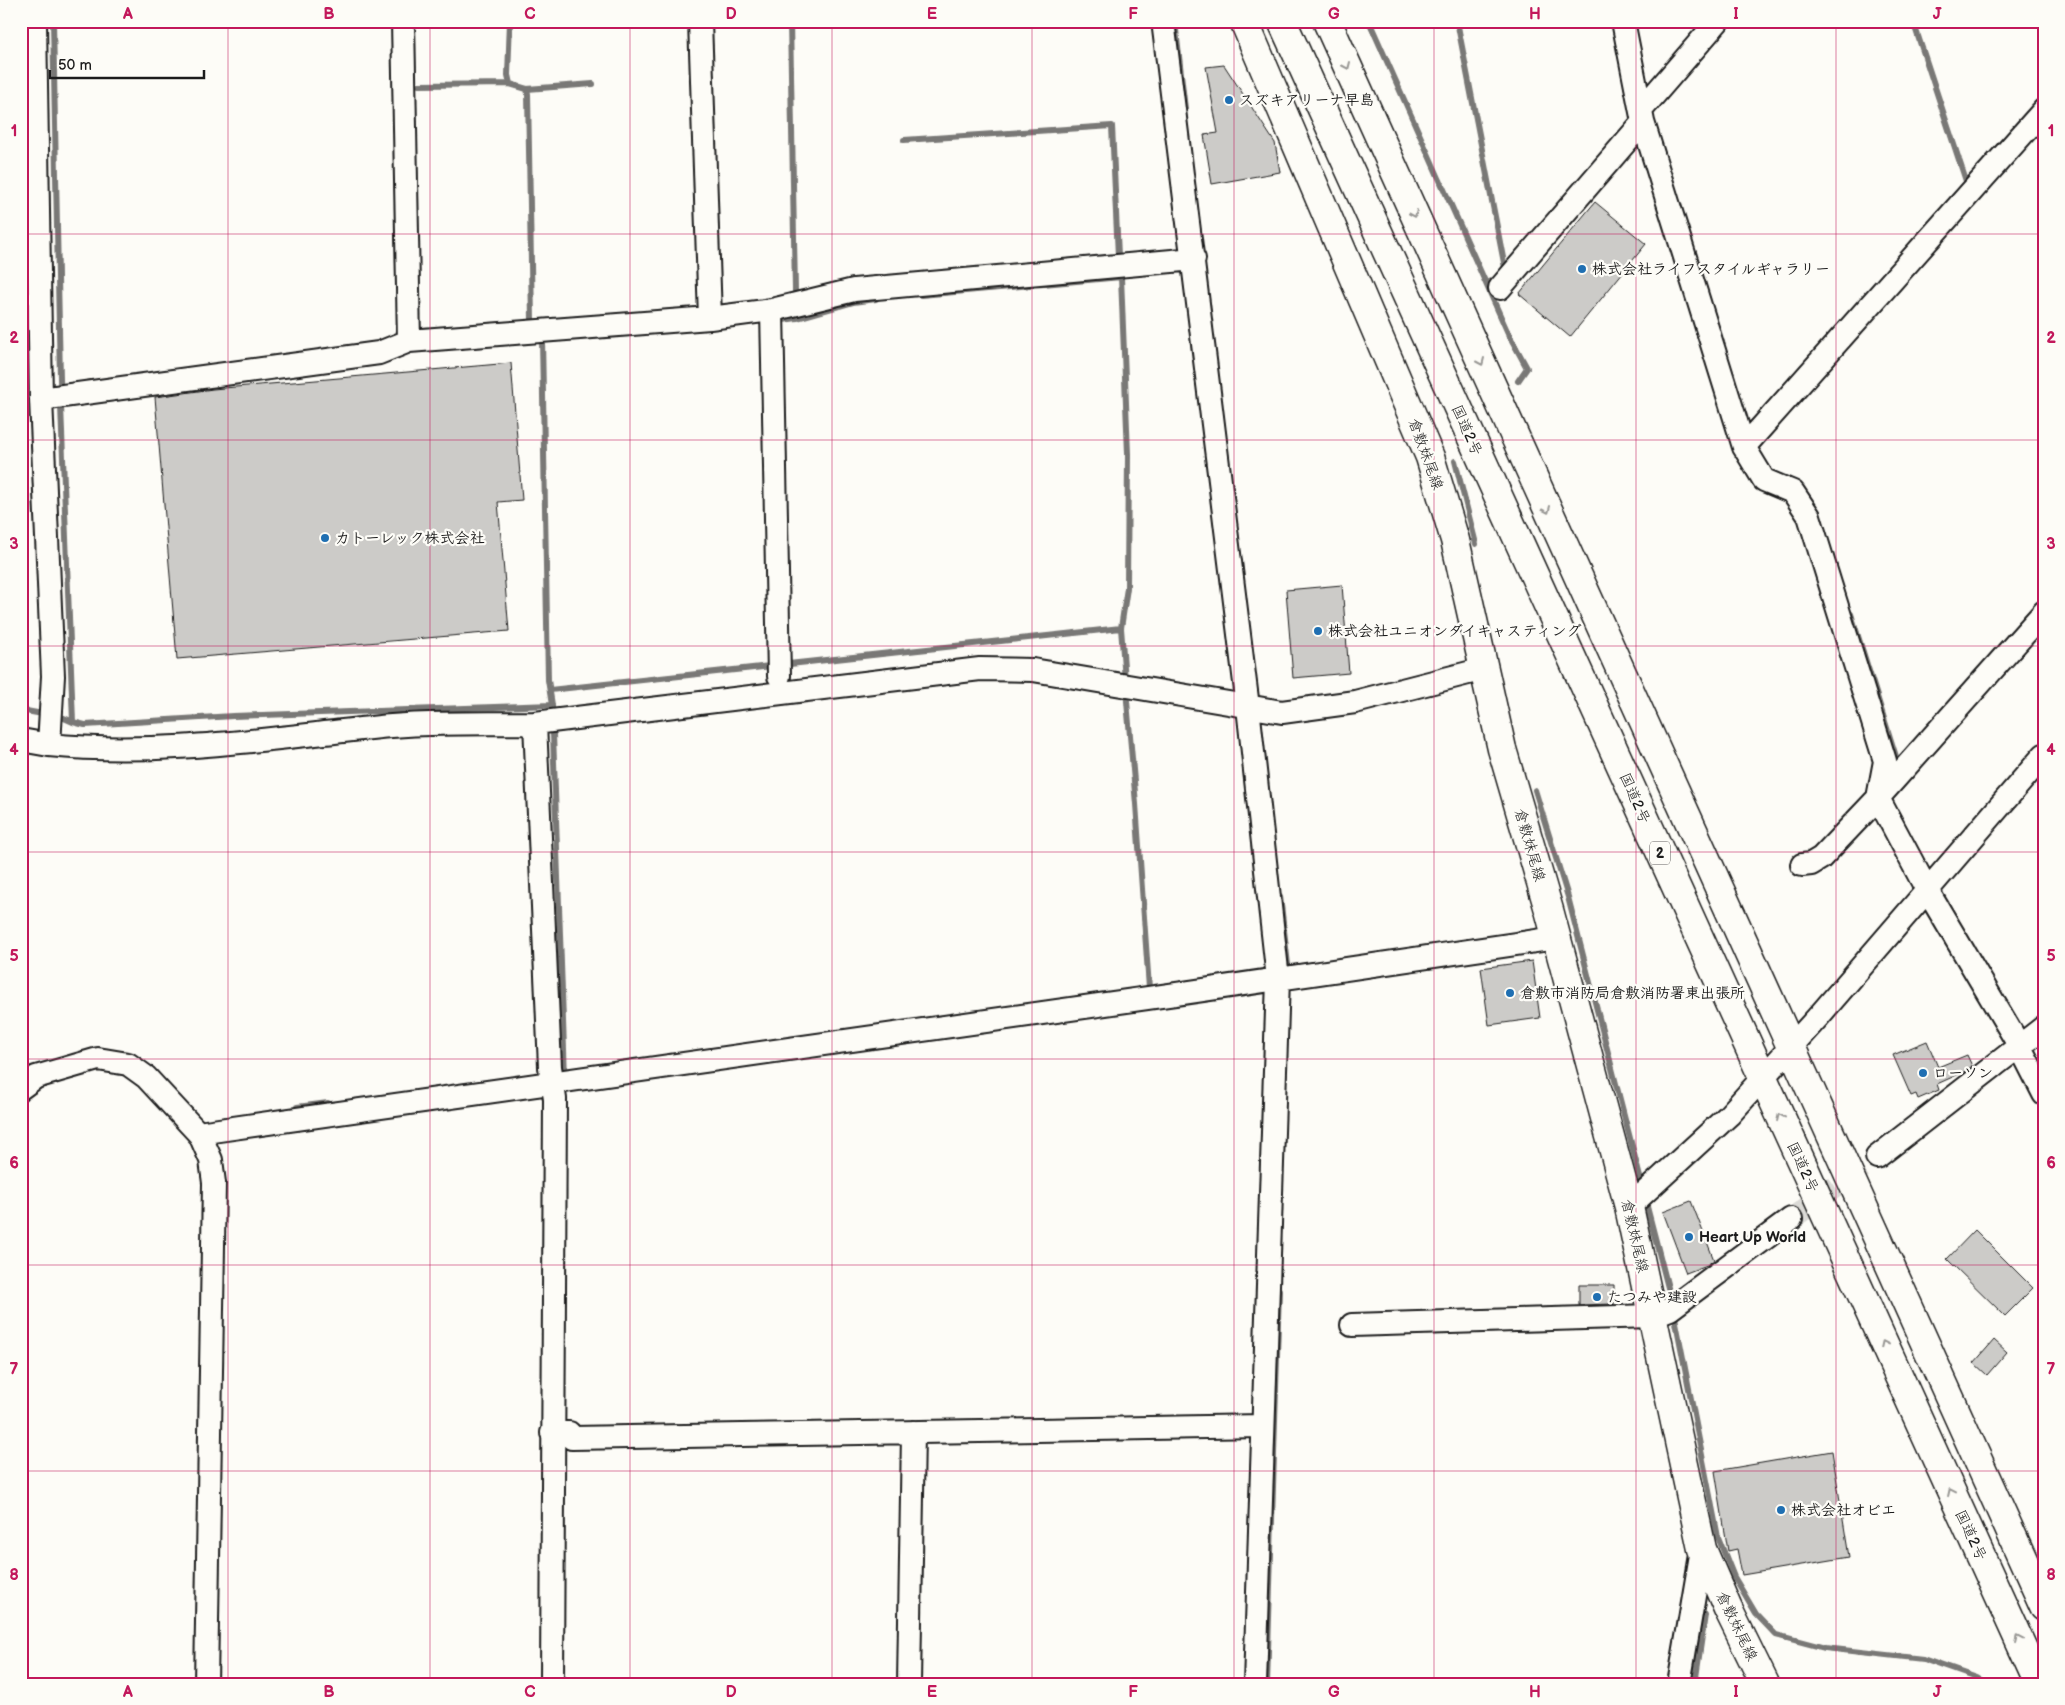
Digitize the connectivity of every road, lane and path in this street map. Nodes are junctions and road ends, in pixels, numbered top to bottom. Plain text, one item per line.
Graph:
1 (35, 21) edge
2 (403, 21) edge
3 (700, 21) edge
4 (1163, 21) edge
5 (1244, 21) edge
6 (1282, 21) edge
7 (1327, 21) edge
8 (1623, 21) edge
9 (1718, 21) edge
10 (2044, 110) edge
11 (1639, 123) junction
12 (1194, 259) junction
13 (1500, 288) dead end
14 (710, 318) junction
15 (773, 318) junction
16 (409, 340) junction
17 (53, 398) junction
18 (1746, 449) junction
19 (2044, 612) edge
20 (1484, 669) junction
21 (778, 670) dead end
22 (1248, 707) junction
23 (535, 722) junction
24 (21, 740) edge
25 (49, 745) junction
26 (2044, 755) edge
27 (1878, 798) junction
28 (1802, 865) dead end
29 (1927, 890) junction
30 (1556, 938) junction
31 (1285, 979) junction
32 (2029, 1038) edge
33 (1790, 1048) junction
34 (556, 1076) junction
35 (1762, 1078) junction
36 (21, 1088) edge
37 (2044, 1094) edge
38 (198, 1133) junction
39 (1876, 1157) tunnel mouth
40 (1638, 1198) junction
41 (1792, 1219) tunnel mouth
42 (1668, 1309) junction
43 (1352, 1325) dead end
44 (1262, 1426) junction
45 (913, 1432) junction
46 (559, 1433) junction
47 (1702, 1550) junction
48 (2044, 1606) edge
49 (206, 1684) edge
50 (552, 1684) edge
51 (909, 1684) edge
52 (1254, 1684) edge
53 (1680, 1684) edge
54 (1765, 1684) edge
55 (2039, 1684) edge

1 - 17 street
2 - 16 street
3 - 14 street
4 - 12 street
5 - 20 main road, 倉敷妹尾線
6 - 35 main road, 国道2号 / 2
7 -> 33 main road
8 - 11 street
9 - 11 street
10 - 18 street
11 - 13 street
11 - 18 street
12 - 15 street
12 - 22 street
14 - 15 street
14 - 16 street
15 - 21 street
16 - 17 street
17 - 25 street
18 - 27 street
19 - 27 street
20 - 22 street
20 - 30 main road, 倉敷妹尾線
22 - 23 street
22 - 31 street
23 - 25 street
23 - 34 street
24 - 25 street
26 - 29 street
27 - 28 street
27 - 29 street
29 - 32 street
29 - 33 street
30 - 31 street
30 - 40 main road, 倉敷妹尾線
31 - 34 street
31 - 44 street
32 - 37 street
32 - 39 street
33 - 35 street
33 - 48 main road
34 - 38 street
34 - 46 street
35 - 40 street
55 -> 35 main road, 国道2号 / 2
36 - 38 street
38 - 49 street
40 - 42 main road, 倉敷妹尾線
41 - 42 street
42 - 43 street
42 - 47 main road, 倉敷妹尾線
44 - 45 street
44 - 52 street
45 - 46 street
45 - 51 street
46 - 50 street
47 - 53 street
47 - 54 main road, 倉敷妹尾線

